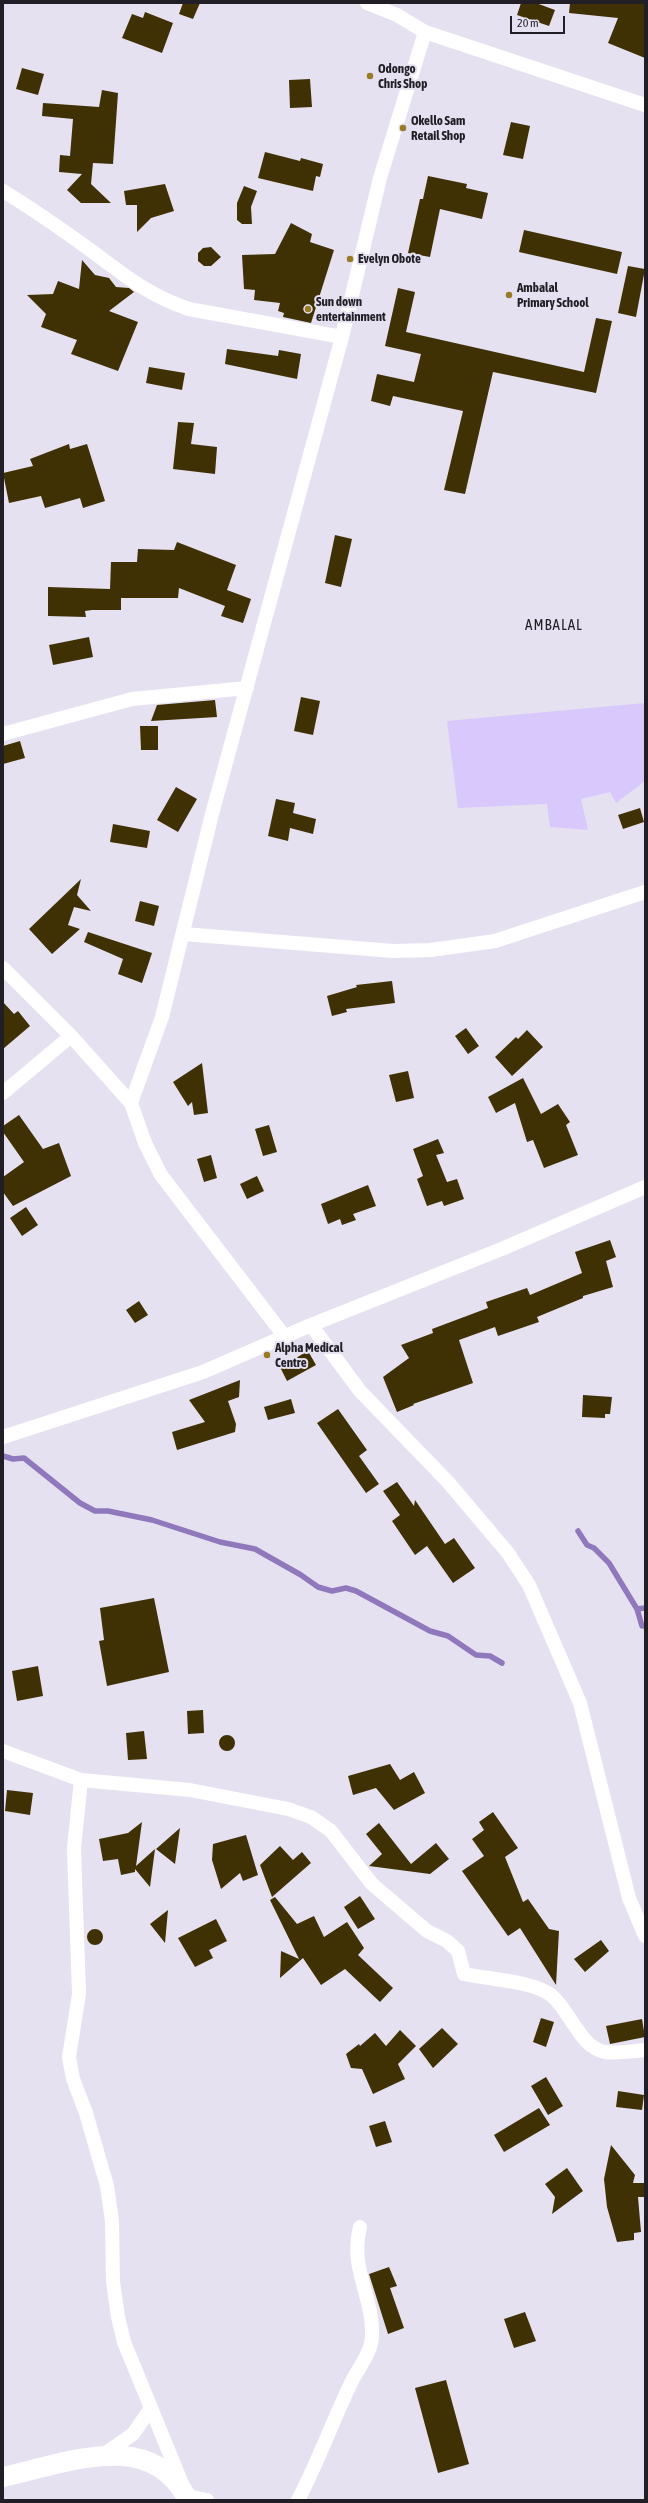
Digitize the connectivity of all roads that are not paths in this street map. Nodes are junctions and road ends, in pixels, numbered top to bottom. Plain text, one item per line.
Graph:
1 (367, 3) edge
2 (399, 9) edge
3 (425, 32) junction
4 (645, 105) edge
5 (3, 191) edge
6 (342, 338) junction
7 (247, 688) junction
8 (3, 734) edge
9 (645, 892) edge
10 (184, 934) junction
11 (3, 968) edge
12 (71, 1036) junction
13 (3, 1093) edge
14 (130, 1103) junction
15 (645, 1187) edge
16 (311, 1325) junction
17 (284, 1337) junction
18 (3, 1437) edge
19 (3, 1752) edge
20 (81, 1780) junction
21 (645, 1936) edge
22 (645, 2050) edge
23 (360, 2227) dead end
24 (151, 2408) junction
25 (104, 2455) junction
26 (3, 2477) edge
27 (187, 2498) edge
28 (207, 2500) edge
29 (298, 2500) edge

1 - 2 street
2 - 3 street
3 - 4 street
3 - 6 street
5 - 6 street
6 - 7 street
7 - 8 street
7 - 10 street
9 - 10 street
10 - 14 street
11 - 12 street
12 - 13 street
12 - 14 street
14 - 17 street
15 - 16 street
16 - 17 street
16 - 21 street
17 - 18 street
19 - 20 street
20 - 22 street
20 - 24 street
23 - 29 street
24 - 25 street
24 - 27 street
25 - 26 street
25 - 27 street
27 - 28 street

